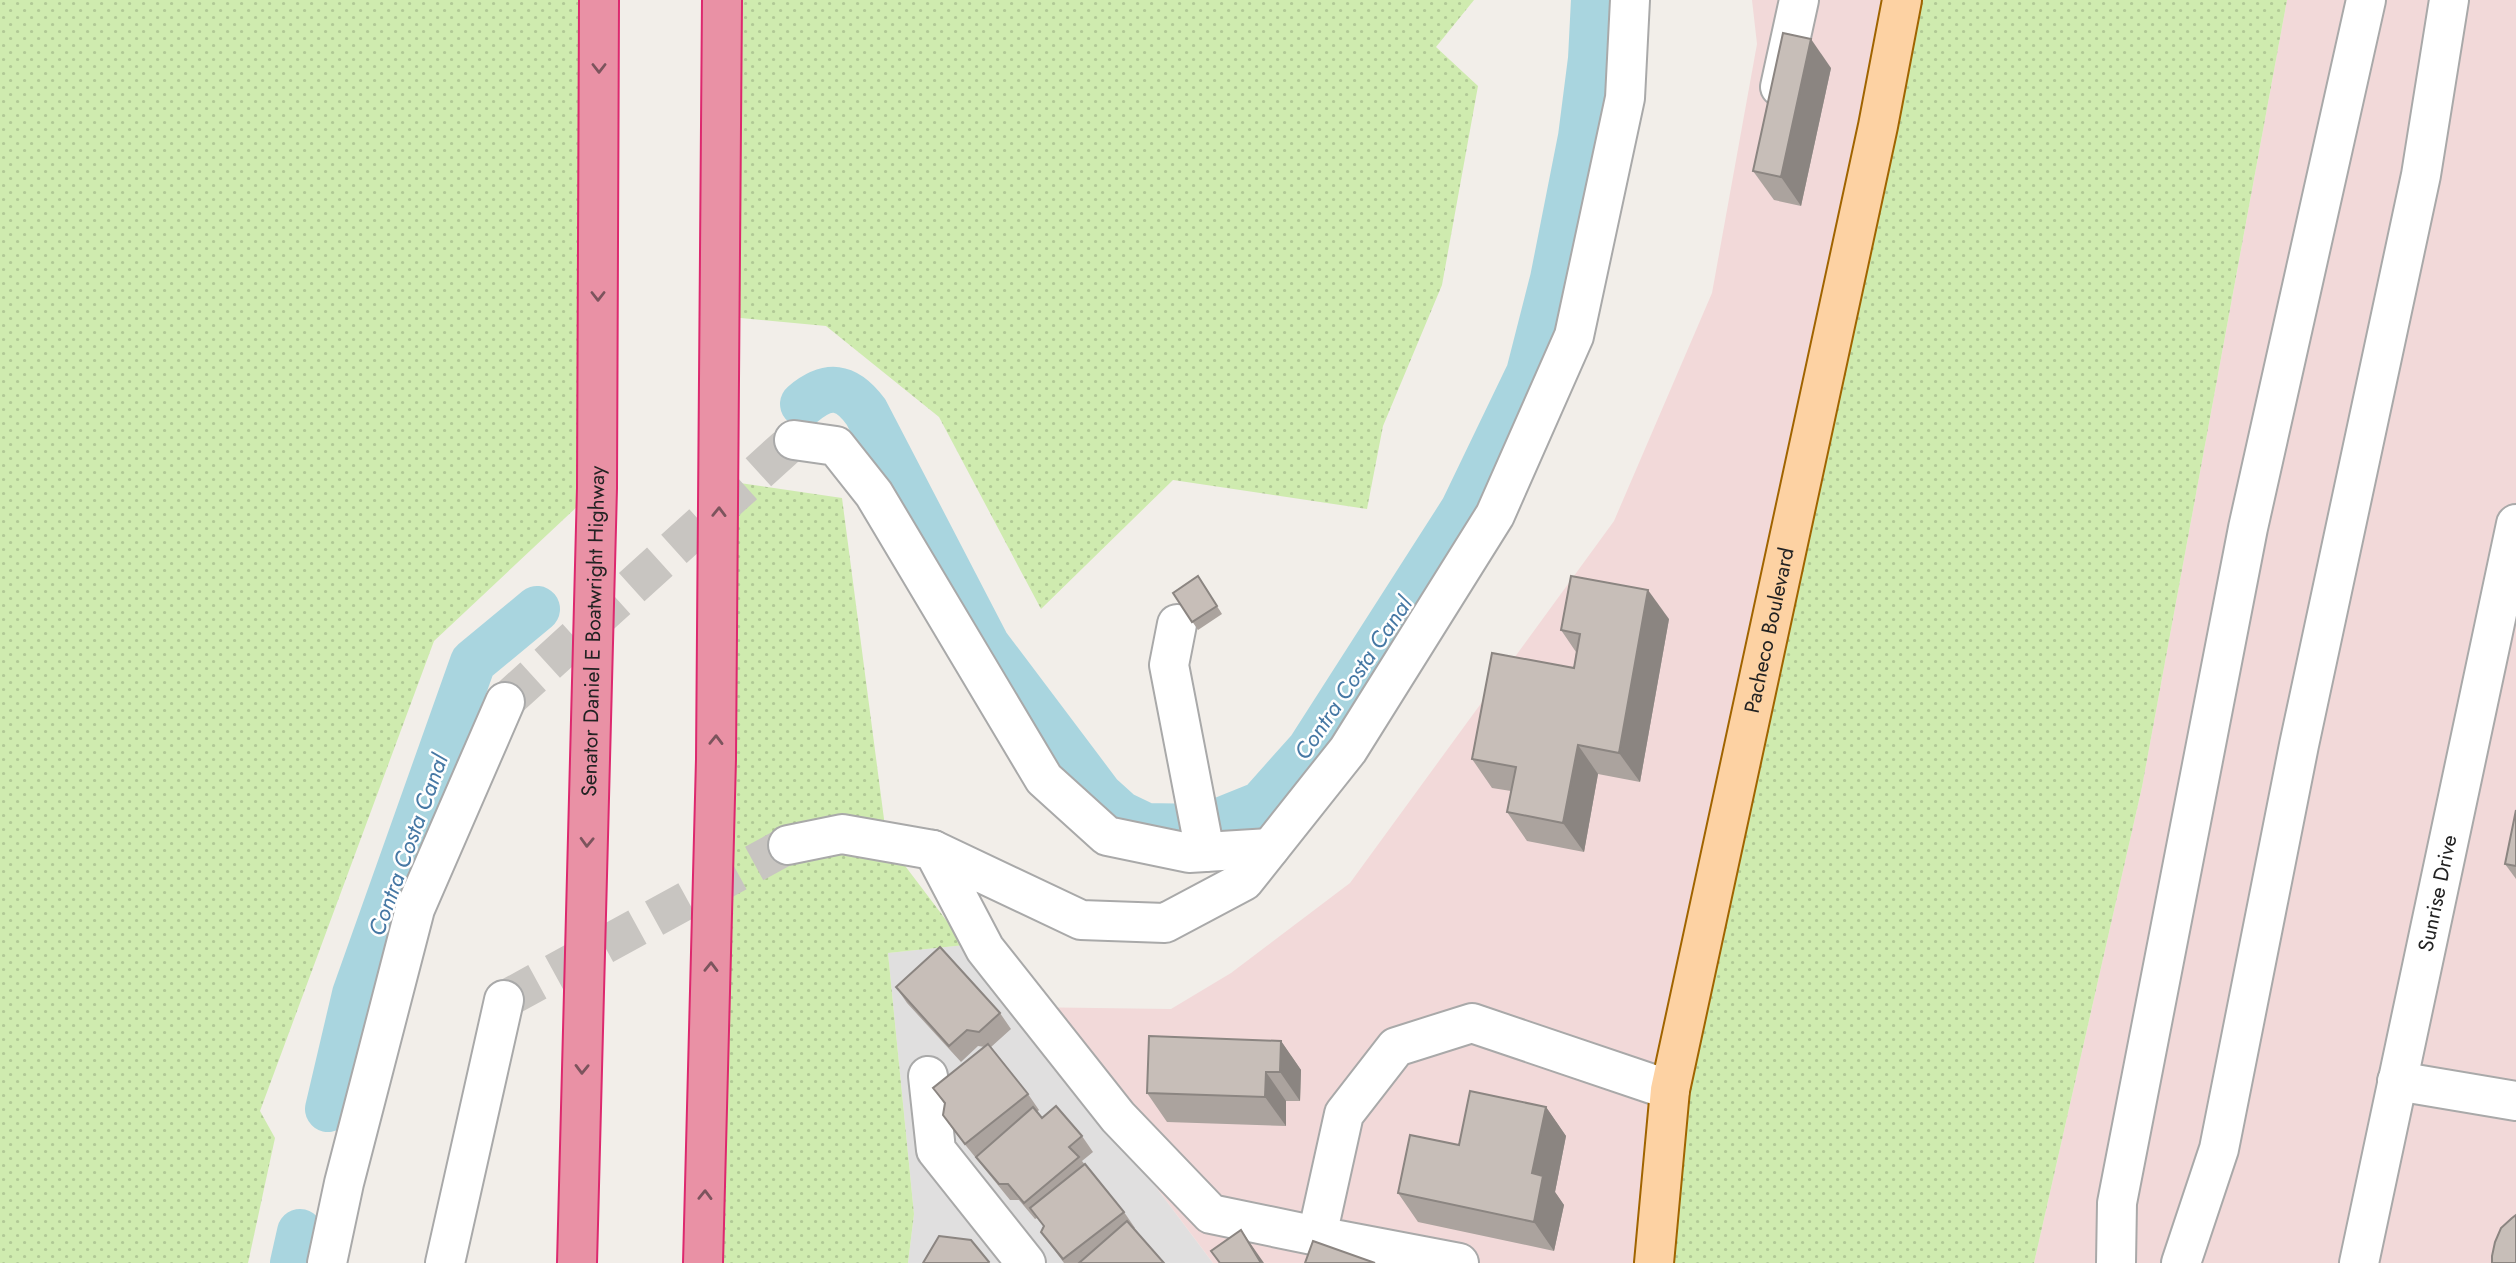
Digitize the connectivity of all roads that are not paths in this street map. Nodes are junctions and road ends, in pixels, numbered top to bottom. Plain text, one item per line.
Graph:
1 (599, 0) edge
2 (722, 0) edge
3 (1630, 0) edge
4 (1800, 0) edge
5 (1902, 0) edge
6 (2367, 0) edge
7 (2449, 0) edge
8 (1773, 115) edge
9 (794, 440) dead end
10 (2516, 524) edge
11 (1177, 624) dead end
12 (505, 702) tunnel mouth
13 (789, 845) tunnel mouth
14 (1270, 848) junction
15 (933, 850) junction
16 (1205, 852) junction
17 (504, 1000) dead end
18 (928, 1076) dead end
19 (2397, 1081) junction
20 (1670, 1090) junction
21 (2516, 1101) edge
22 (1317, 1236) junction
23 (327, 1263) edge
24 (445, 1263) edge
25 (577, 1263) edge
26 (703, 1263) edge
27 (1026, 1263) edge
28 (1459, 1263) edge
29 (1654, 1263) edge
30 (2116, 1263) edge
31 (2181, 1263) edge
32 (2359, 1263) edge

1 -> 25 highway, Senator Daniel E Boatwright Highway
26 -> 2 highway
3 - 14 street
4 - 8 street
5 - 20 main road, Pacheco Boulevard
6 - 30 street
7 - 31 street
9 - 16 street
10 - 19 street, Sunrise Drive
11 - 16 street
12 - 23 street
13 - 15 street
14 - 15 street
14 - 16 street
15 - 22 street
17 - 24 street
18 - 27 street
19 - 21 street
19 - 32 street, Sunrise Drive
20 - 22 street
20 - 29 main road, Pacheco Boulevard
22 - 28 street

